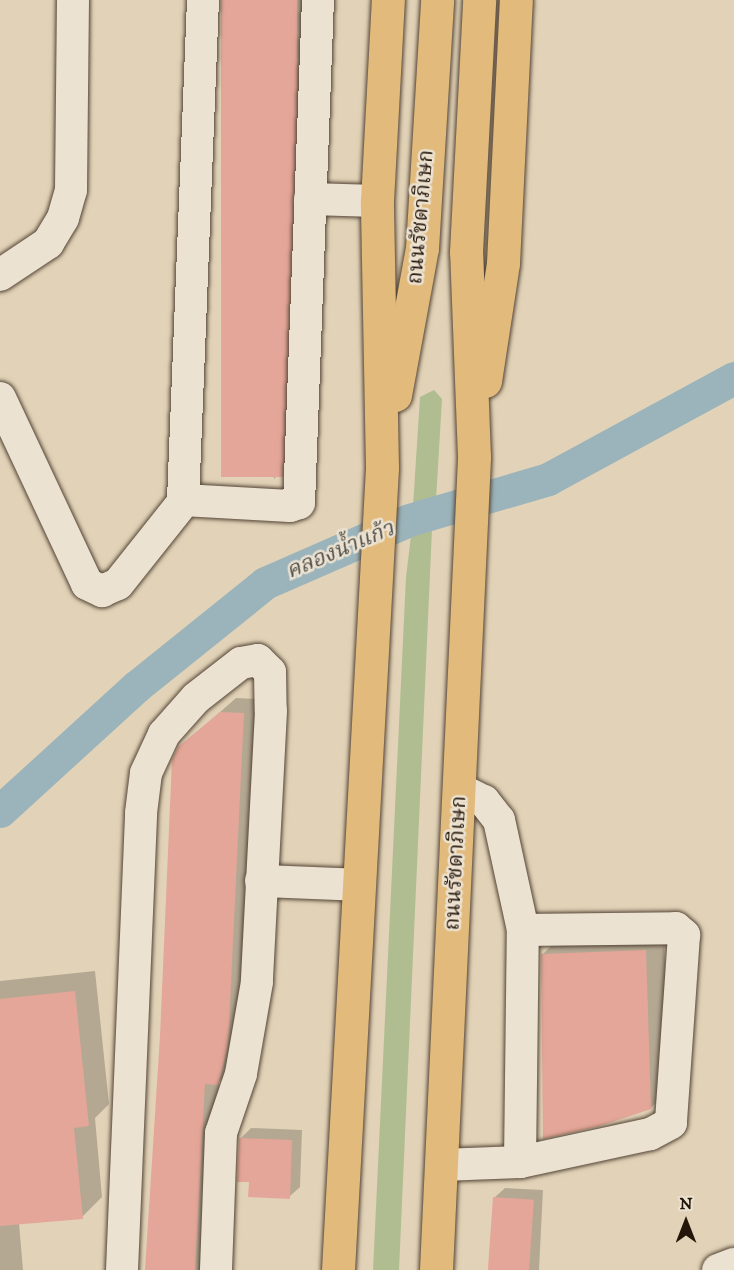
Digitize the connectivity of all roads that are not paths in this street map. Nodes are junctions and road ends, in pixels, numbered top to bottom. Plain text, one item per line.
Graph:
1 (73, 0) edge
2 (203, 0) edge
3 (318, 0) edge
4 (388, 0) edge
5 (437, 0) edge
6 (479, 0) edge
7 (516, 0) edge
8 (310, 199) junction
9 (377, 201) junction
10 (0, 275) edge
11 (0, 398) edge
12 (382, 468) junction
13 (473, 470) junction
14 (184, 501) junction
15 (459, 789) junction
16 (261, 881) junction
17 (359, 885) junction
18 (523, 930) junction
19 (520, 1162) junction
20 (442, 1165) junction
21 (734, 1264) edge
22 (122, 1270) edge
23 (216, 1270) edge
24 (338, 1270) edge
25 (436, 1270) edge
26 (718, 1270) edge

1 - 10 street
2 - 14 street
3 - 8 street
4 - 9 main road, ถนนรัชดาภิเษก
5 - 12 main road, ถนนรัชดาภิเษก
6 - 13 main road, ถนนรัชดาภิเษก
7 - 13 main road, ถนนรัชดาภิเษก
8 - 9 street
8 - 14 street
9 - 12 main road, ถนนรัชดาภิเษก
11 - 14 street
12 - 17 main road, ถนนรัชดาภิเษก
13 - 15 main road, ถนนรัชดาภิเษก
15 - 18 street
15 - 20 main road, ถนนรัชดาภิเษก
16 - 17 street
16 - 22 street
16 - 23 street
17 - 24 main road, ถนนรัชดาภิเษก
18 - 19 street
18 - 19 street
19 - 20 street
20 - 25 main road, ถนนรัชดาภิเษก
21 - 26 street

